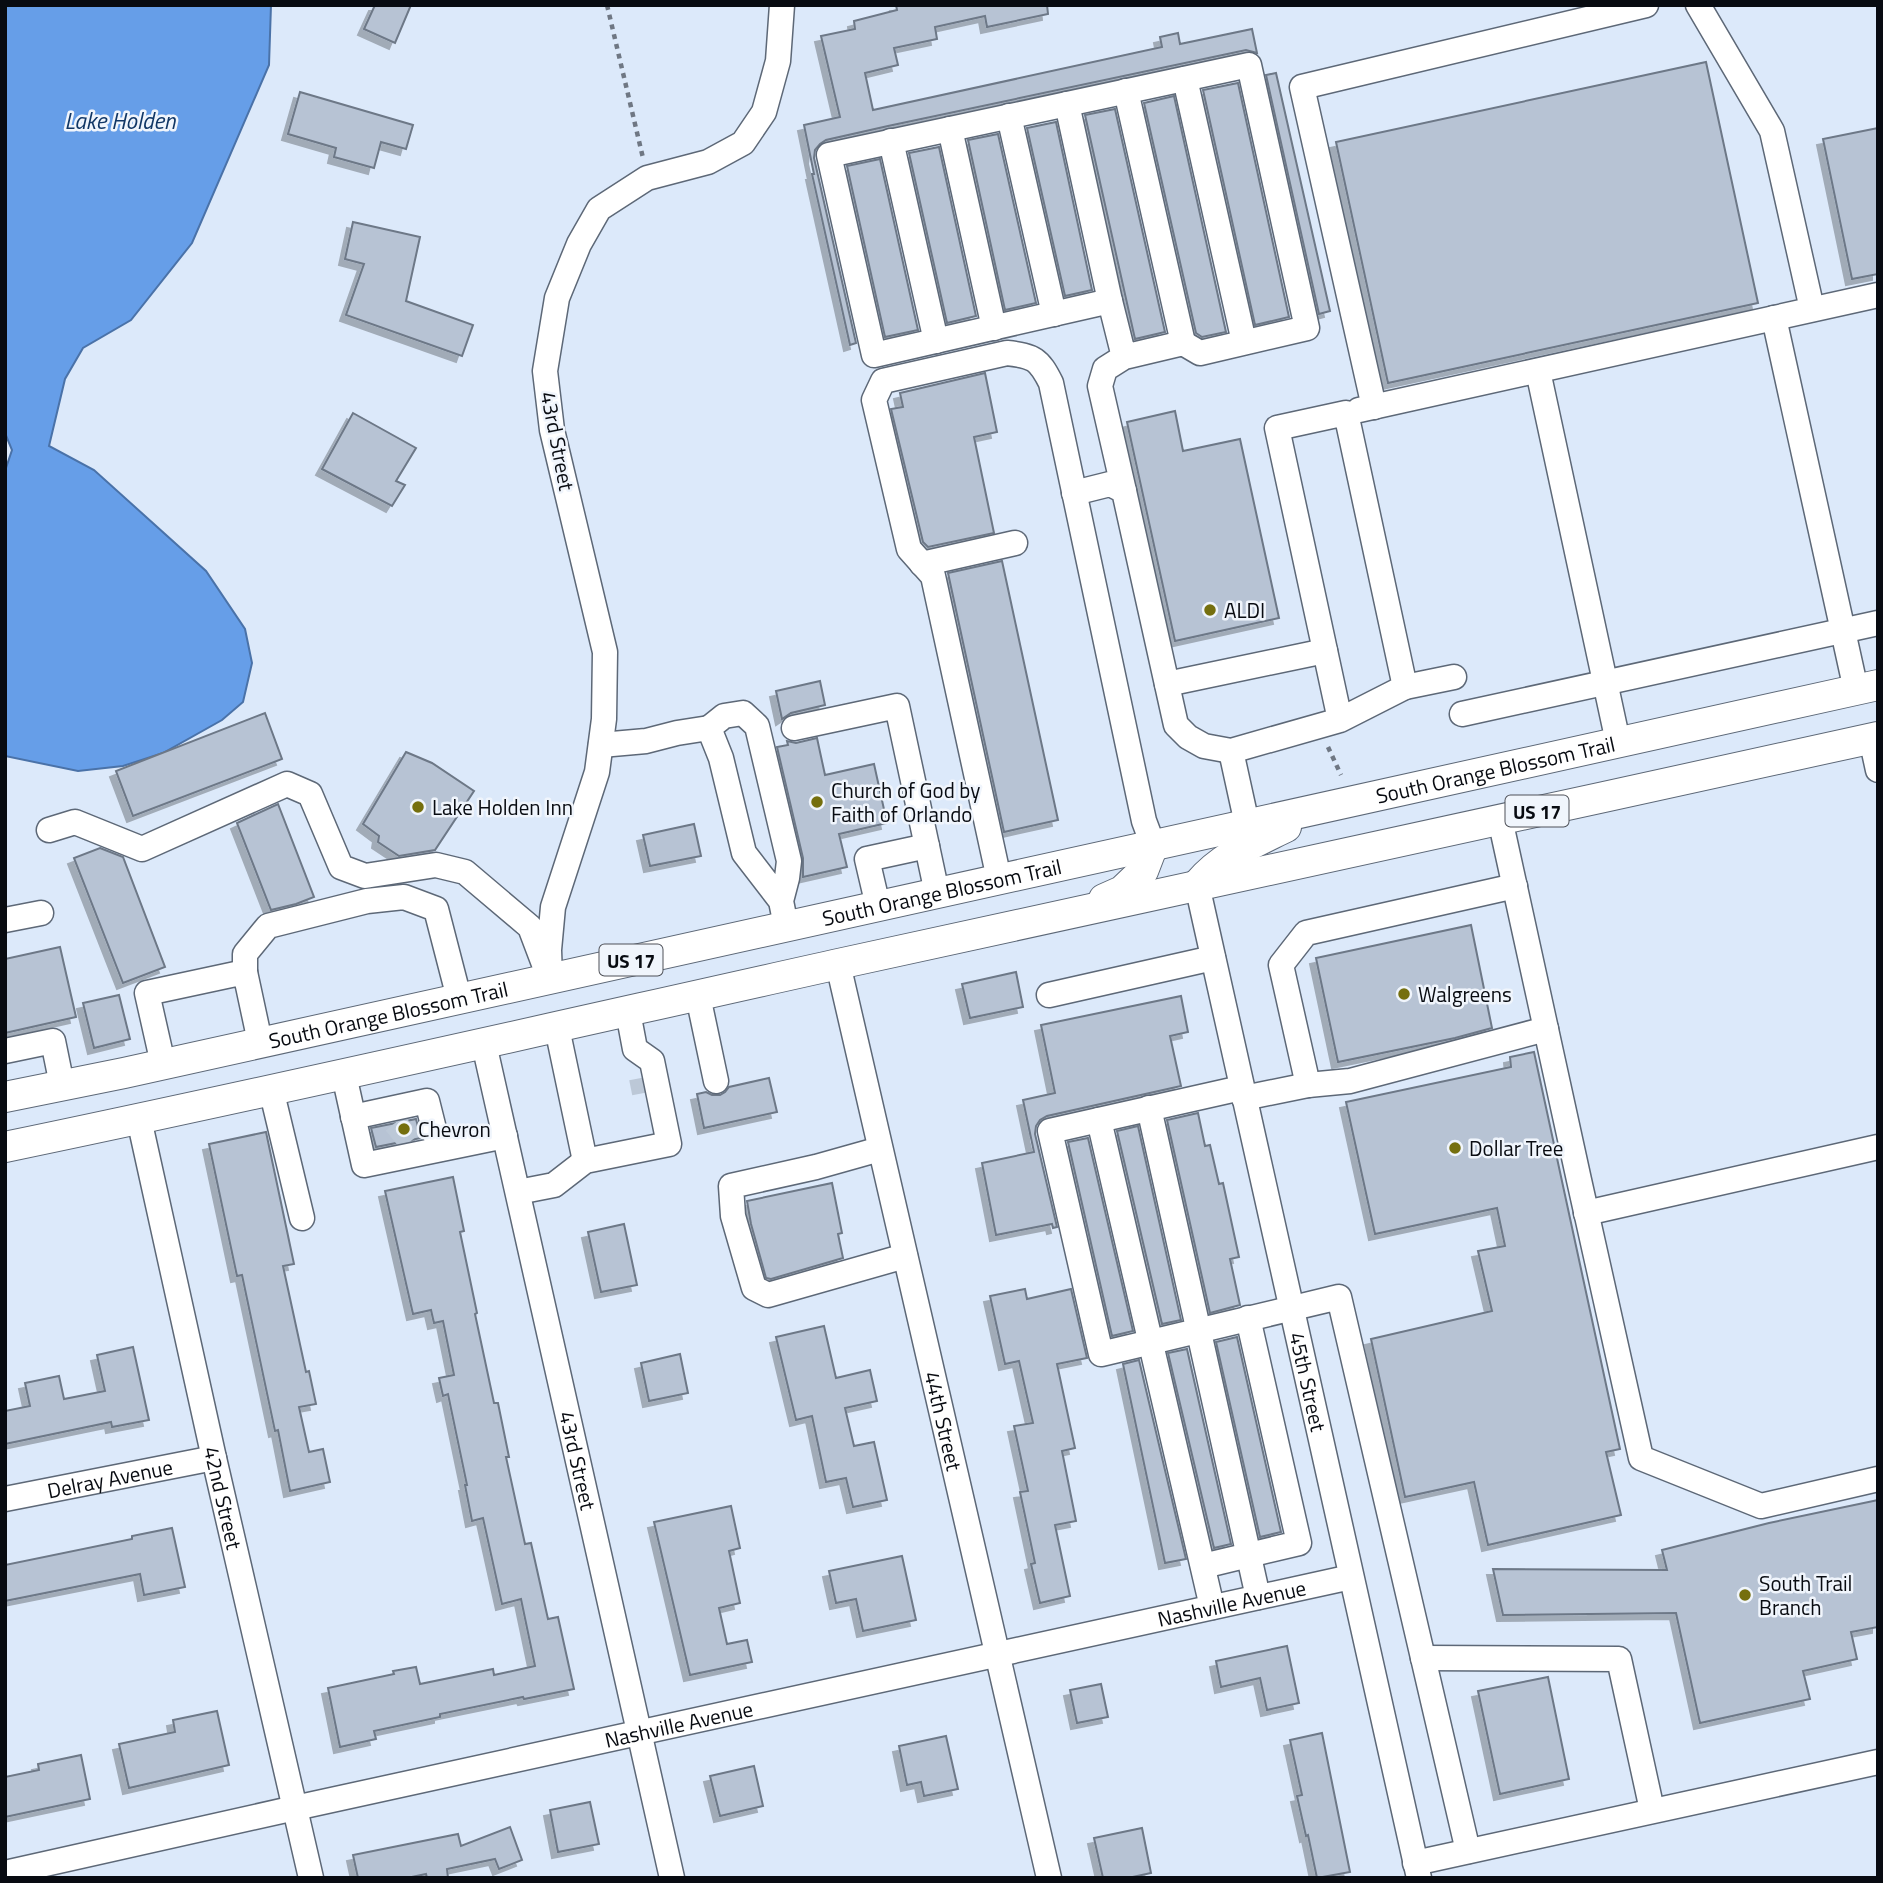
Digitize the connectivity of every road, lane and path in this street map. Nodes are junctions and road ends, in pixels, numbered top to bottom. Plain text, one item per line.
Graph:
1 (607, 5) edge
2 (782, 5) edge
3 (1646, 5) edge
4 (1698, 5) edge
5 (1185, 79) junction
6 (1126, 91) junction
7 (1067, 104) junction
8 (1009, 116) junction
9 (950, 129) junction
10 (891, 141) junction
11 (647, 178) junction
12 (1878, 295) edge
13 (1110, 301) junction
14 (1812, 309) junction
15 (1054, 314) junction
16 (1774, 318) junction
17 (994, 328) junction
18 (936, 341) junction
19 (1244, 342) junction
20 (1183, 344) junction
21 (1124, 357) junction
22 (1538, 371) junction
23 (1374, 407) junction
24 (1346, 413) junction
25 (1124, 491) junction
26 (1074, 493) junction
27 (1015, 543) dead end
28 (922, 564) junction
29 (1878, 623) edge
30 (1842, 631) junction
31 (1325, 651) junction
32 (1454, 677) dead end
33 (1605, 683) junction
34 (1167, 684) junction
35 (1405, 687) junction
36 (1867, 688) edge
37 (1462, 714) dead end
38 (1340, 720) junction
39 (709, 728) junction
40 (794, 728) dead end
41 (1874, 737) edge
42 (1618, 742) junction
43 (1326, 743) dead end
44 (601, 745) junction
45 (1231, 751) junction
46 (1878, 770) edge
47 (1341, 775) dead end
48 (1326, 806) junction
49 (1500, 819) junction
50 (1247, 824) junction
51 (49, 830) dead end
52 (1153, 845) junction
53 (927, 846) junction
54 (999, 879) junction
55 (1197, 885) junction
56 (1515, 886) junction
57 (937, 893) junction
58 (878, 906) junction
59 (1078, 911) junction
60 (41, 912) dead end
61 (784, 914) junction
62 (5, 920) edge
63 (1213, 958) junction
64 (838, 964) junction
65 (245, 972) junction
66 (550, 978) junction
67 (1049, 995) dead end
68 (698, 996) junction
69 (459, 998) junction
70 (628, 1012) junction
71 (557, 1028) junction
72 (1546, 1029) junction
73 (260, 1042) junction
74 (484, 1044) junction
75 (635, 1049) junction
76 (5, 1051) edge
77 (163, 1064) junction
78 (344, 1074) junction
79 (716, 1080) dead end
80 (62, 1085) junction
81 (1308, 1085) junction
82 (271, 1089) junction
83 (649, 1093) junction
84 (1242, 1093) junction
85 (5, 1097) edge
86 (1149, 1108) junction
87 (353, 1117) junction
88 (139, 1119) junction
89 (1099, 1120) junction
90 (505, 1136) junction
91 (5, 1147) edge
92 (1878, 1147) edge
93 (424, 1149) junction
94 (880, 1149) junction
95 (585, 1161) junction
96 (518, 1192) junction
97 (1586, 1213) junction
98 (302, 1218) dead end
99 (905, 1256) junction
100 (1290, 1308) junction
101 (1248, 1318) junction
102 (1198, 1330) junction
103 (1150, 1342) junction
104 (214, 1458) junction
105 (1878, 1479) edge
106 (5, 1499) edge
107 (1249, 1555) junction
108 (1203, 1566) junction
109 (1351, 1577) junction
110 (1258, 1597) junction
111 (1212, 1607) junction
112 (998, 1654) junction
113 (1423, 1658) junction
114 (639, 1734) junction
115 (1878, 1762) edge
116 (295, 1808) junction
117 (1652, 1810) junction
118 (1468, 1852) junction
119 (1417, 1870) edge
120 (5, 1873) edge
121 (311, 1878) edge
122 (672, 1878) edge
123 (1049, 1878) edge

1 - 11 path
2 - 11 street, 43rd Street
3 - 23 street
4 - 14 street
5 - 6 street
5 - 19 street
5 - 19 street
6 - 7 street
6 - 20 street
7 - 8 street
7 - 13 street
8 - 9 street
8 - 15 street
9 - 10 street
9 - 17 street
10 - 18 street
10 - 18 street
11 - 44 street, 43rd Street
12 - 14 street
13 - 15 street
13 - 21 street
14 - 16 street
15 - 17 street
16 - 22 street
16 - 30 street
17 - 18 street
19 - 20 street
20 - 21 street
21 - 25 street
22 - 23 street
22 - 33 street
23 - 24 street
24 - 31 street
24 - 35 street
25 - 26 street
25 - 34 street
26 - 28 street
26 - 52 street
27 - 28 street
28 - 54 street
29 - 30 street
30 - 33 street
30 - 36 street
31 - 34 street
31 - 38 street
32 - 35 street
33 - 37 street
33 - 42 street
34 - 45 street
35 - 38 street
36 - 42 main road, South Orange Blossom Trail / US 17
38 - 45 street
39 - 44 street
39 - 61 street
39 - 61 street
40 - 53 street
41 - 46 street
41 - 49 main road, US 17
42 - 48 main road, South Orange Blossom Trail / US 17
43 - 47 path
44 - 66 street, 43rd Street
45 - 50 street
48 - 50 main road, South Orange Blossom Trail / US 17
48 - 55 main road
49 - 55 main road, US 17
49 - 56 street
50 - 52 main road, South Orange Blossom Trail / US 17
51 - 66 street
52 - 54 main road, South Orange Blossom Trail / US 17
52 - 59 main road
53 - 57 street
53 - 58 street
54 - 57 main road, South Orange Blossom Trail / US 17
55 - 59 main road, US 17
55 - 63 street, 45th Street
56 - 72 street
56 - 81 street
57 - 58 main road, South Orange Blossom Trail / US 17
58 - 61 main road, South Orange Blossom Trail / US 17
59 - 64 main road, US 17
60 - 62 street
61 - 66 main road, South Orange Blossom Trail / US 17
63 - 67 street
63 - 84 street, 45th Street
64 - 68 main road, US 17
64 - 94 street, 44th Street
65 - 69 street
65 - 73 street
65 - 77 street
66 - 69 main road, South Orange Blossom Trail / US 17
68 - 70 main road, US 17
68 - 79 street
69 - 73 main road, South Orange Blossom Trail / US 17
70 - 71 main road, US 17
70 - 75 street
71 - 74 main road, US 17
71 - 95 street
72 - 81 street
72 - 97 street
73 - 77 main road, South Orange Blossom Trail / US 17
74 - 78 main road, US 17
74 - 90 street, 43rd Street
75 - 83 street
75 - 83 street
76 - 80 street
77 - 80 main road, South Orange Blossom Trail / US 17
78 - 82 main road, US 17
78 - 87 street
80 - 85 main road, South Orange Blossom Trail / US 17
81 - 84 street
82 - 88 main road, US 17
82 - 98 street
83 - 95 street
84 - 86 street
84 - 100 street, 45th Street
86 - 89 street
86 - 102 street
87 - 93 street
87 - 93 street
88 - 91 main road, US 17
88 - 104 street, 42nd Street
89 - 103 street
89 - 103 street
90 - 93 street
90 - 96 street, 43rd Street
92 - 97 street
94 - 99 street, 44th Street
94 - 99 street
95 - 96 street
96 - 114 street, 43rd Street
97 - 105 street
99 - 112 street, 44th Street
100 - 101 street
100 - 109 street, 45th Street
100 - 113 street
101 - 102 street
101 - 107 street
102 - 103 street
102 - 107 street
103 - 108 street
104 - 106 street, Delray Avenue
104 - 116 street, 42nd Street
107 - 108 street
107 - 110 street
108 - 111 street
109 - 110 street, Nashville Avenue
109 - 119 street, 45th Street
110 - 111 street, Nashville Avenue
111 - 112 street, Nashville Avenue
112 - 114 street, Nashville Avenue
112 - 123 street, 44th Street
113 - 117 street
113 - 118 street
114 - 116 street, Nashville Avenue
114 - 122 street, 43rd Street
115 - 117 street
116 - 120 street, Nashville Avenue
116 - 121 street, 42nd Street
117 - 118 street
118 - 119 street

